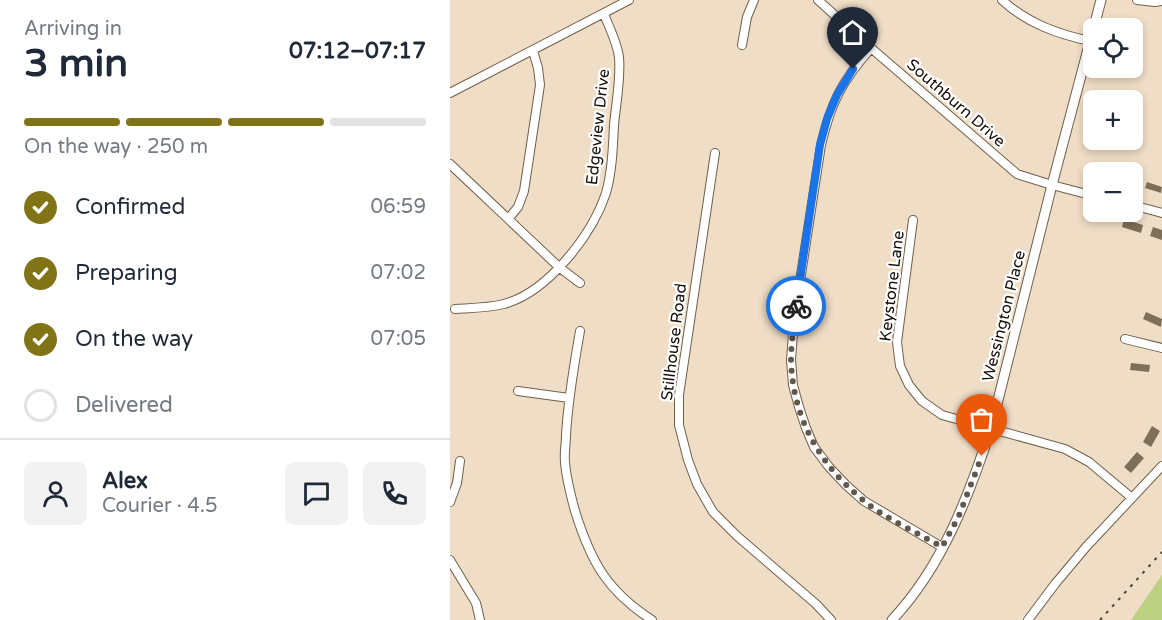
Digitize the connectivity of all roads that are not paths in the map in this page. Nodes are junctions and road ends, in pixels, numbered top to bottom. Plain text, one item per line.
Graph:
1 (629, 0) edge
2 (754, 0) edge
3 (818, 0) edge
4 (1002, 0) edge
5 (1101, 0) edge
6 (1137, 0) edge
7 (1162, 1) edge
8 (604, 14) junction
9 (1096, 18) edge
10 (1083, 40) edge
11 (742, 45) dead end
12 (871, 48) junction
13 (533, 51) junction
14 (1083, 68) edge
15 (450, 93) edge
16 (715, 153) dead end
17 (450, 164) edge
18 (1052, 185) junction
19 (1083, 193) edge
20 (1143, 208) edge
21 (1162, 213) edge
22 (509, 218) junction
23 (914, 220) dead end
24 (560, 268) junction
25 (580, 283) dead end
26 (454, 309) dead end
27 (580, 331) dead end
28 (1125, 339) dead end
29 (1162, 348) edge
30 (518, 391) dead end
31 (569, 398) junction
32 (991, 428) junction
33 (460, 461) dead end
34 (1162, 466) edge
35 (1132, 498) junction
36 (450, 502) edge
37 (942, 547) junction
38 (450, 560) edge
39 (480, 620) edge
40 (652, 620) edge
41 (831, 620) edge
42 (892, 620) edge
43 (1028, 620) edge

1 - 8 street
2 - 11 street
3 - 12 street, Southburn Drive
4 - 10 street
5 - 9 street, Wessington Place
6 - 7 street
8 - 13 street
8 - 24 street, Edgeview Drive
12 - 18 street, Southburn Drive
12 - 37 street
13 - 15 street
13 - 22 street
14 - 18 street, Wessington Place
16 - 41 street, Stillhouse Road
17 - 22 street
18 - 19 street, Southburn Drive
18 - 32 street, Wessington Place
20 - 21 street
22 - 24 street
23 - 32 street, Keystone Lane
24 - 25 street
24 - 26 street, Edgeview Drive
27 - 31 street
28 - 29 street
30 - 31 street
31 - 40 street
32 - 35 street, Keystone Lane
32 - 37 street, Wessington Place
33 - 36 street
34 - 35 street
35 - 43 street
37 - 42 street, Wessington Place
38 - 39 street

